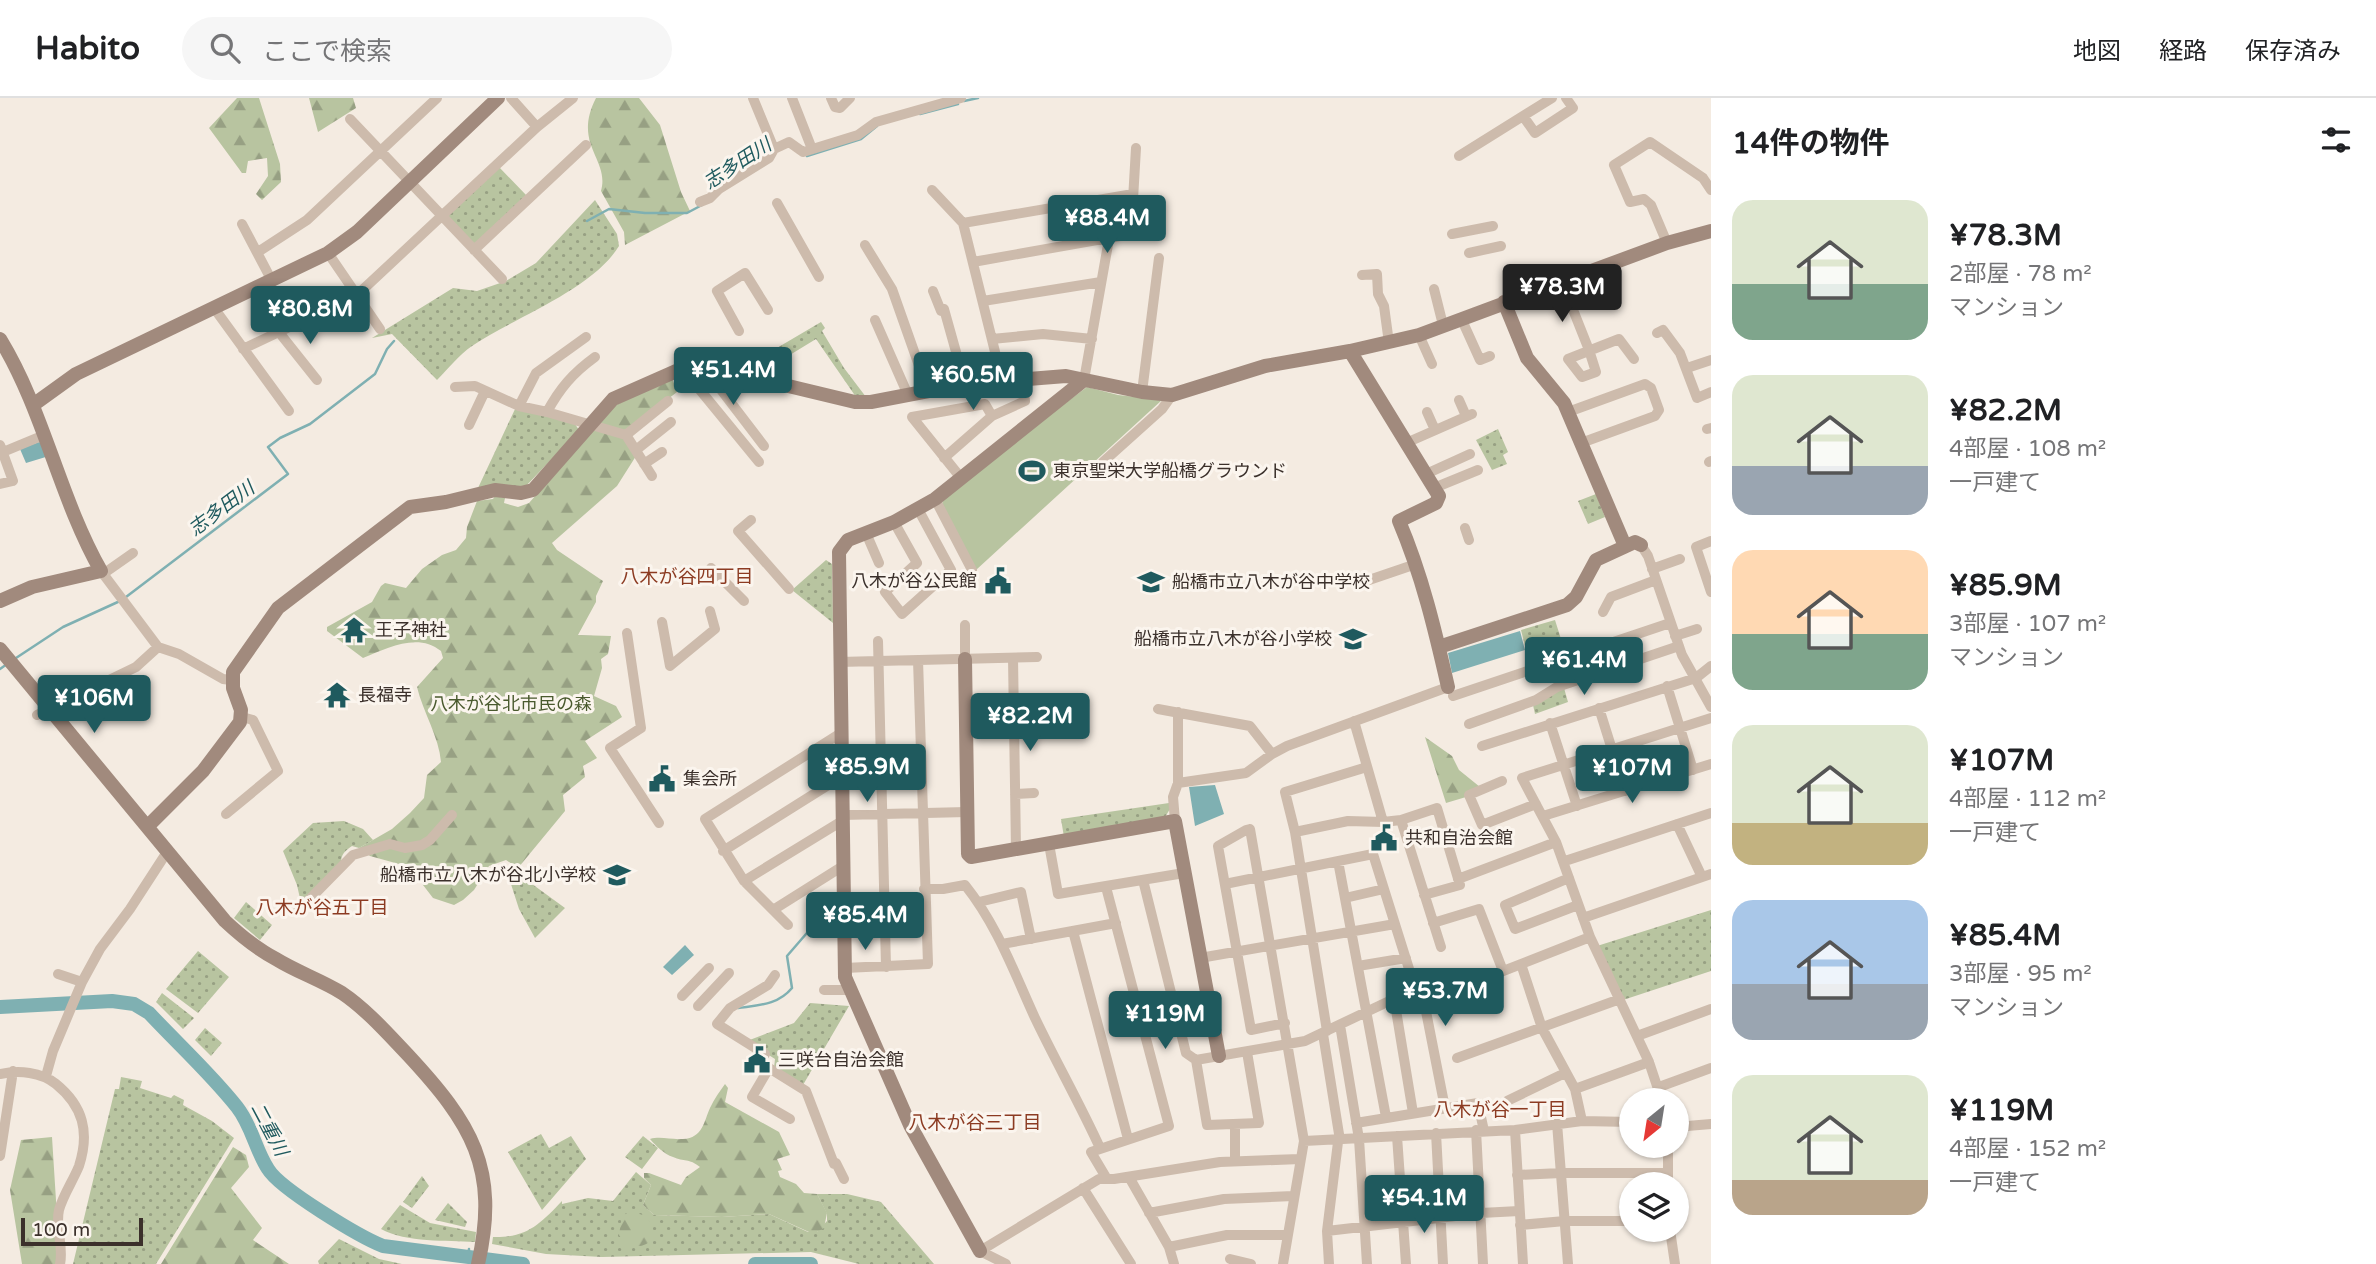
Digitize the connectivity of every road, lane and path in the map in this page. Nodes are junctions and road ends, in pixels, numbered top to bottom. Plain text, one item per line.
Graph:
1 (437, 98) edge
2 (498, 98) edge
3 (511, 98) edge
4 (573, 98) edge
5 (753, 98) edge
6 (792, 98) edge
7 (831, 98) edge
8 (850, 98) edge
9 (961, 98) edge
10 (1552, 98) edge
11 (1566, 98) edge
12 (1523, 116) junction
13 (350, 119) dead end
14 (537, 127) junction
15 (586, 145) dead end
16 (1136, 148) dead end
17 (774, 149) junction
18 (812, 149) junction
19 (381, 151) junction
20 (1459, 156) dead end
21 (409, 182) junction
22 (932, 190) dead end
23 (1711, 190) edge
24 (1133, 194) junction
25 (700, 202) dead end
26 (777, 203) dead end
27 (442, 217) junction
28 (242, 223) dead end
29 (963, 223) junction
30 (1493, 226) dead end
31 (1711, 231) edge
32 (1452, 234) dead end
33 (1109, 239) junction
34 (1667, 243) junction
35 (865, 245) dead end
36 (1501, 246) dead end
37 (474, 250) junction
38 (258, 252) junction
39 (328, 253) junction
40 (1469, 253) dead end
41 (1159, 258) dead end
42 (973, 261) junction
43 (1362, 275) dead end
44 (818, 277) dead end
45 (502, 279) dead end
46 (272, 281) junction
47 (1101, 282) junction
48 (1562, 282) junction
49 (1434, 289) dead end
50 (933, 290) dead end
51 (357, 295) junction
52 (983, 301) junction
53 (1504, 302) junction
54 (214, 309) junction
55 (768, 310) dead end
56 (1461, 318) junction
57 (875, 320) dead end
58 (1443, 325) junction
59 (380, 329) dead end
60 (278, 331) junction
61 (739, 331) dead end
62 (1657, 333) dead end
63 (1419, 335) junction
64 (586, 337) dead end
65 (0, 339) edge
66 (992, 339) junction
67 (1092, 339) junction
68 (1389, 343) junction
69 (243, 349) junction
70 (1350, 351) junction
71 (1490, 356) dead end
72 (595, 357) dead end
73 (1634, 359) dead end
74 (1711, 360) edge
75 (699, 361) junction
76 (1432, 364) dead end
77 (682, 368) junction
78 (1688, 369) junction
79 (317, 380) dead end
80 (1002, 380) junction
81 (1023, 380) junction
82 (1084, 380) junction
83 (965, 384) junction
84 (455, 387) dead end
85 (485, 391) junction
86 (928, 391) junction
87 (1142, 392) junction
88 (1711, 392) edge
89 (908, 395) junction
90 (1172, 395) junction
91 (1459, 400) dead end
92 (668, 401) dead end
93 (33, 405) junction
94 (519, 406) junction
95 (289, 411) dead end
96 (547, 412) junction
97 (1427, 412) dead end
98 (1568, 412) junction
99 (992, 416) junction
100 (671, 422) dead end
101 (469, 425) dead end
102 (589, 425) junction
103 (1435, 430) junction
104 (44, 435) junction
105 (626, 435) junction
106 (1406, 443) junction
107 (1581, 443) junction
108 (764, 446) dead end
109 (1, 449) edge
110 (636, 450) junction
111 (662, 452) dead end
112 (1470, 454) dead end
113 (944, 458) junction
114 (1103, 462) dead end
115 (759, 463) dead end
116 (644, 464) junction
117 (1478, 470) dead end
118 (1426, 474) junction
119 (652, 476) dead end
120 (961, 478) junction
121 (0, 484) edge
122 (1434, 488) junction
123 (935, 499) junction
124 (918, 509) junction
125 (751, 520) dead end
126 (894, 522) junction
127 (1465, 528) dead end
128 (866, 533) junction
129 (1469, 540) dead end
130 (1711, 541) edge
131 (1633, 546) junction
132 (132, 552) dead end
133 (1680, 559) dead end
134 (878, 563) dead end
135 (1416, 564) junction
136 (711, 568) dead end
137 (1652, 569) junction
138 (972, 570) dead end
139 (102, 572) junction
140 (1369, 580) dead end
141 (1656, 580) junction
142 (789, 589) dead end
143 (1711, 592) edge
144 (0, 601) edge
145 (744, 601) dead end
146 (710, 611) dead end
147 (1602, 612) dead end
148 (662, 622) dead end
149 (1670, 623) junction
150 (965, 625) dead end
151 (1697, 629) dead end
152 (627, 633) dead end
153 (878, 641) dead end
154 (1677, 641) junction
155 (158, 647) junction
156 (1439, 647) junction
157 (1037, 657) dead end
158 (7, 658) edge
159 (1013, 658) junction
160 (1564, 658) junction
161 (965, 659) junction
162 (918, 660) junction
163 (879, 661) junction
164 (839, 662) junction
165 (1711, 666) edge
166 (1696, 678) junction
167 (232, 680) junction
168 (1572, 682) junction
169 (1667, 686) junction
170 (1450, 692) junction
171 (1711, 707) edge
172 (1599, 708) junction
173 (1158, 709) dead end
174 (43, 712) junction
175 (1178, 712) junction
176 (242, 717) junction
177 (1711, 718) edge
178 (1354, 721) junction
179 (1550, 723) junction
180 (1469, 724) dead end
181 (1681, 727) junction
182 (841, 733) junction
183 (1482, 747) dead end
184 (1612, 748) junction
185 (1272, 754) junction
186 (1563, 763) junction
187 (1711, 764) edge
188 (1367, 767) junction
189 (1693, 770) junction
190 (841, 777) junction
191 (1502, 781) dead end
192 (1178, 783) junction
193 (1625, 791) junction
194 (1034, 793) dead end
195 (1015, 794) junction
196 (1536, 804) junction
197 (1577, 806) junction
198 (967, 812) junction
199 (922, 813) junction
200 (1711, 813) edge
201 (226, 814) dead end
202 (882, 814) junction
203 (452, 815) dead end
204 (1543, 816) junction
205 (842, 818) junction
206 (1401, 820) junction
207 (1175, 821) junction
208 (1383, 822) junction
209 (659, 823) dead end
210 (1677, 824) junction
211 (149, 825) junction
212 (1295, 832) junction
213 (1556, 842) junction
214 (1049, 844) junction
215 (1016, 849) junction
216 (723, 851) junction
217 (167, 852) junction
218 (1338, 861) junction
219 (1564, 861) junction
220 (843, 866) junction
221 (1300, 869) junction
222 (1184, 873) junction
223 (1706, 876) edge
224 (1259, 878) junction
225 (1569, 878) junction
226 (1458, 879) junction
227 (1143, 880) junction
228 (744, 881) junction
229 (1224, 884) junction
230 (1106, 887) junction
231 (924, 889) junction
232 (1384, 889) junction
233 (1424, 895) junction
234 (1345, 898) junction
235 (979, 902) junction
236 (1578, 905) junction
237 (773, 910) junction
238 (298, 911) dead end
239 (1583, 918) junction
240 (1116, 923) junction
241 (1433, 923) junction
242 (1395, 924) junction
243 (788, 925) dead end
244 (1073, 931) junction
245 (1351, 932) junction
246 (1590, 937) junction
247 (1031, 939) junction
248 (1311, 939) junction
249 (1002, 944) junction
250 (1271, 946) junction
251 (1441, 947) dead end
252 (1236, 952) junction
253 (1200, 958) junction
254 (1406, 958) junction
255 (1521, 964) junction
256 (1358, 966) junction
257 (886, 967) junction
258 (709, 968) dead end
259 (845, 968) junction
260 (1503, 971) junction
261 (729, 973) dead end
262 (58, 974) dead end
263 (775, 975) dead end
264 (82, 982) junction
265 (1415, 988) junction
266 (824, 990) dead end
267 (850, 990) junction
268 (1452, 991) dead end
269 (682, 996) dead end
270 (1394, 998) junction
271 (1620, 999) junction
272 (698, 1006) dead end
273 (1711, 1009) edge
274 (1366, 1012) junction
275 (1285, 1023) junction
276 (1340, 1025) junction
277 (1542, 1028) junction
278 (1325, 1032) junction
279 (1637, 1036) junction
280 (1289, 1045) junction
281 (1247, 1052) junction
282 (765, 1054) dead end
283 (1219, 1056) junction
284 (1457, 1058) dead end
285 (1196, 1060) junction
286 (1649, 1062) junction
287 (1711, 1068) edge
288 (13, 1072) junction
289 (1564, 1073) junction
290 (0, 1074) edge
291 (47, 1076) junction
292 (1659, 1087) joint
293 (1575, 1089) junction
294 (1507, 1101) dead end
295 (1445, 1108) junction
296 (1413, 1113) junction
297 (1386, 1117) junction
298 (790, 1119) dead end
299 (1582, 1121) junction
300 (1619, 1122) edge
301 (1356, 1123) junction
302 (1557, 1123) junction
303 (1235, 1124) junction
304 (1711, 1124) edge
305 (1689, 1126) edge
306 (1480, 1130) junction
307 (1515, 1130) junction
308 (1436, 1133) junction
309 (1397, 1136) junction
310 (1128, 1139) junction
311 (1359, 1139) junction
312 (1304, 1141) junction
313 (1338, 1141) junction
314 (1100, 1148) junction
315 (0, 1156) edge
316 (1300, 1159) junction
317 (1235, 1160) junction
318 (1561, 1173) junction
319 (1619, 1173) edge
320 (1517, 1175) junction
321 (1129, 1177) junction
322 (844, 1179) dead end
323 (1107, 1179) junction
324 (1083, 1188) junction
325 (1293, 1196) junction
326 (1519, 1211) junction
327 (1149, 1213) junction
328 (1481, 1213) junction
329 (1440, 1218) junction
330 (1565, 1221) junction
331 (1619, 1221) edge
332 (1402, 1222) junction
333 (1520, 1225) junction
334 (1365, 1227) junction
335 (1327, 1231) junction
336 (1287, 1235) junction
337 (1672, 1242) edge
338 (1169, 1247) junction
339 (980, 1251) junction
340 (1230, 1259) dead end
341 (60, 1264) edge
342 (478, 1264) edge
343 (1006, 1264) edge
344 (1131, 1264) edge
345 (1174, 1264) edge
346 (1251, 1264) edge
347 (1283, 1264) edge
348 (1329, 1264) edge
349 (1367, 1264) edge
350 (1406, 1264) edge
351 (1443, 1264) edge
352 (1483, 1264) edge
353 (1522, 1264) edge
354 (1568, 1264) edge
355 (1675, 1264) edge

1 - 19 street
2 - 21 street
3 - 14 street
4 - 14 street
5 - 17 street
6 - 18 street
7 - 8 street
9 - 18 street
10 - 12 street
11 - 12 street
12 - 20 street
13 - 19 street
14 - 27 street
15 - 37 street
16 - 24 street
17 - 18 street
17 - 25 street
19 - 21 street
19 - 38 street
21 - 27 street
21 - 39 street
22 - 29 street
23 - 34 street
24 - 29 street
24 - 33 street
26 - 44 street
27 - 37 street
27 - 51 street
28 - 38 street
29 - 42 street
30 - 32 street
31 - 34 street
33 - 42 street
33 - 47 street
34 - 48 street
35 - 86 street
36 - 40 street
37 - 45 street
38 - 46 street
39 - 46 street
39 - 51 street
41 - 87 street
42 - 52 street
43 - 68 street
46 - 54 street
47 - 52 street
47 - 67 street
48 - 53 street
48 - 73 street
49 - 58 street
50 - 83 street
51 - 59 street
51 - 60 street
52 - 66 street
53 - 56 street
53 - 98 street
54 - 69 street
54 - 93 street
55 - 61 street
56 - 58 street
56 - 71 street
57 - 89 street
58 - 63 street
60 - 69 street
60 - 79 street
62 - 78 street
63 - 68 street
63 - 76 street
64 - 94 street
65 - 93 street
66 - 67 street
66 - 80 street
67 - 82 street
68 - 70 street
69 - 95 street
70 - 90 street
70 - 106 street
72 - 96 street
74 - 78 street
75 - 77 street
75 - 89 street
75 - 108 street
77 - 102 street
77 - 115 street
78 - 88 street
80 - 81 street
80 - 83 street
81 - 82 street
81 - 99 street
82 - 87 street
82 - 120 street
83 - 86 street
84 - 85 street
85 - 94 street
85 - 101 street
86 - 89 street
87 - 90 street
90 - 114 street
91 - 103 street
92 - 105 street
93 - 104 street
94 - 96 street
96 - 102 street
97 - 103 street
98 - 107 street
98 - 107 street
99 - 113 street
99 - 113 street
100 - 110 street
102 - 105 street
102 - 167 street
103 - 106 street
104 - 109 street
104 - 139 street
105 - 110 street
106 - 118 street
107 - 131 street
109 - 121 street
110 - 116 street
111 - 116 street
112 - 118 street
113 - 120 street
116 - 119 street
117 - 122 street
118 - 122 street
120 - 123 street
122 - 135 street
123 - 124 street
123 - 138 street
124 - 126 street
124 - 126 street
125 - 142 street
126 - 128 street
127 - 129 street
128 - 134 street
128 - 164 street
130 - 143 street
131 - 137 street
131 - 156 street
132 - 139 street
133 - 137 street
135 - 140 street
135 - 156 street
136 - 145 street
137 - 141 street
139 - 144 street
139 - 155 street
141 - 147 street
141 - 149 street
146 - 148 street
149 - 154 street
149 - 160 street
150 - 161 street
151 - 154 street
152 - 209 street
153 - 163 street
154 - 166 street
154 - 168 street
155 - 167 street
155 - 174 street
156 - 170 street
157 - 159 street
158 - 174 street
159 - 161 street
159 - 195 street
160 - 168 street
160 - 170 street
161 - 162 street
161 - 198 street
162 - 163 street
162 - 199 street
163 - 164 street
163 - 202 street
164 - 182 street
165 - 166 street
166 - 169 street
166 - 171 street
167 - 176 street
168 - 180 street
169 - 172 street
169 - 181 street
170 - 178 street
172 - 179 street
172 - 184 street
173 - 175 street
174 - 211 street
175 - 185 street
175 - 192 street
176 - 201 street
176 - 211 street
177 - 181 street
178 - 185 street
178 - 188 street
179 - 183 street
179 - 186 street
181 - 184 street
181 - 189 street
182 - 190 street
182 - 216 street
184 - 186 street
184 - 193 street
185 - 192 street
186 - 196 street
186 - 197 street
187 - 189 street
188 - 208 street
188 - 212 street
189 - 193 street
190 - 205 street
190 - 216 street
191 - 196 street
192 - 207 street
193 - 197 street
194 - 195 street
195 - 215 street
196 - 204 street
197 - 204 street
198 - 199 street
198 - 215 street
199 - 202 street
199 - 231 street
200 - 210 street
202 - 205 street
202 - 257 street
203 - 238 street
204 - 213 street
205 - 220 street
205 - 228 street
206 - 208 street
206 - 226 street
206 - 233 street
207 - 214 street
207 - 222 street
208 - 212 street
210 - 219 street
210 - 223 street
211 - 217 street
212 - 221 street
213 - 219 street
213 - 226 street
214 - 215 street
214 - 230 street
216 - 228 street
217 - 264 street
217 - 342 street
218 - 221 street
218 - 232 street
218 - 234 street
219 - 225 street
220 - 237 street
220 - 259 street
221 - 224 street
221 - 248 street
222 - 227 street
222 - 253 street
223 - 239 street
224 - 229 street
224 - 229 street
224 - 250 street
225 - 236 street
225 - 236 street
226 - 233 street
227 - 230 street
227 - 285 street
228 - 237 street
229 - 252 street
230 - 240 street
231 - 235 street
231 - 257 street
232 - 234 street
232 - 242 street
233 - 241 street
234 - 245 street
235 - 247 street
235 - 249 street
236 - 239 street
237 - 243 street
239 - 246 street
240 - 244 street
240 - 310 street
241 - 251 street
241 - 260 street
242 - 245 street
242 - 254 street
244 - 247 street
244 - 310 street
245 - 248 street
245 - 256 street
246 - 255 street
246 - 271 street
247 - 249 street
248 - 250 street
248 - 278 street
249 - 314 street
250 - 252 street
250 - 275 street
252 - 253 street
252 - 275 street
253 - 283 street
254 - 256 street
254 - 265 street
255 - 260 street
255 - 277 street
256 - 274 street
257 - 259 street
258 - 269 street
259 - 267 street
260 - 268 street
261 - 272 street
262 - 264 street
263 - 282 street
264 - 291 street
265 - 270 street
265 - 295 street
266 - 267 street
267 - 339 street
270 - 274 street
270 - 296 street
271 - 277 street
271 - 279 street
273 - 279 street
274 - 276 street
274 - 297 street
275 - 280 street
276 - 278 street
276 - 301 street
277 - 284 street
277 - 289 street
278 - 280 street
278 - 313 street
279 - 286 street
280 - 281 street
280 - 312 street
281 - 283 street
281 - 303 street
283 - 285 street
285 - 303 street
286 - 292 street
286 - 293 street
287 - 292 street
288 - 290 street
288 - 291 street
288 - 315 street
289 - 293 street
289 - 294 street
291 - 341 street
293 - 299 street
295 - 296 street
295 - 306 street
296 - 297 street
297 - 301 street
298 - 322 street
299 - 300 street
299 - 302 street
301 - 311 street
302 - 307 street
302 - 318 street
303 - 317 street
304 - 305 street
306 - 307 street
306 - 308 street
306 - 328 street
307 - 320 street
308 - 309 street
308 - 329 street
309 - 311 street
309 - 332 street
310 - 314 street
311 - 313 street
311 - 334 street
312 - 313 street
312 - 316 street
313 - 335 street
314 - 323 street
316 - 317 street
316 - 325 street
317 - 321 street
318 - 319 street
318 - 320 street
318 - 330 street
320 - 326 street
321 - 323 street
321 - 327 street
323 - 324 street
324 - 339 street
324 - 344 street
325 - 327 street
325 - 336 street
326 - 328 street
326 - 333 street
327 - 338 street
328 - 329 street
328 - 352 street
329 - 332 street
329 - 351 street
330 - 331 street
330 - 333 street
330 - 354 street
332 - 334 street
332 - 350 street
333 - 353 street
334 - 335 street
334 - 349 street
335 - 348 street
336 - 338 street
336 - 347 street
337 - 355 street
338 - 345 street
339 - 343 street
340 - 346 street

